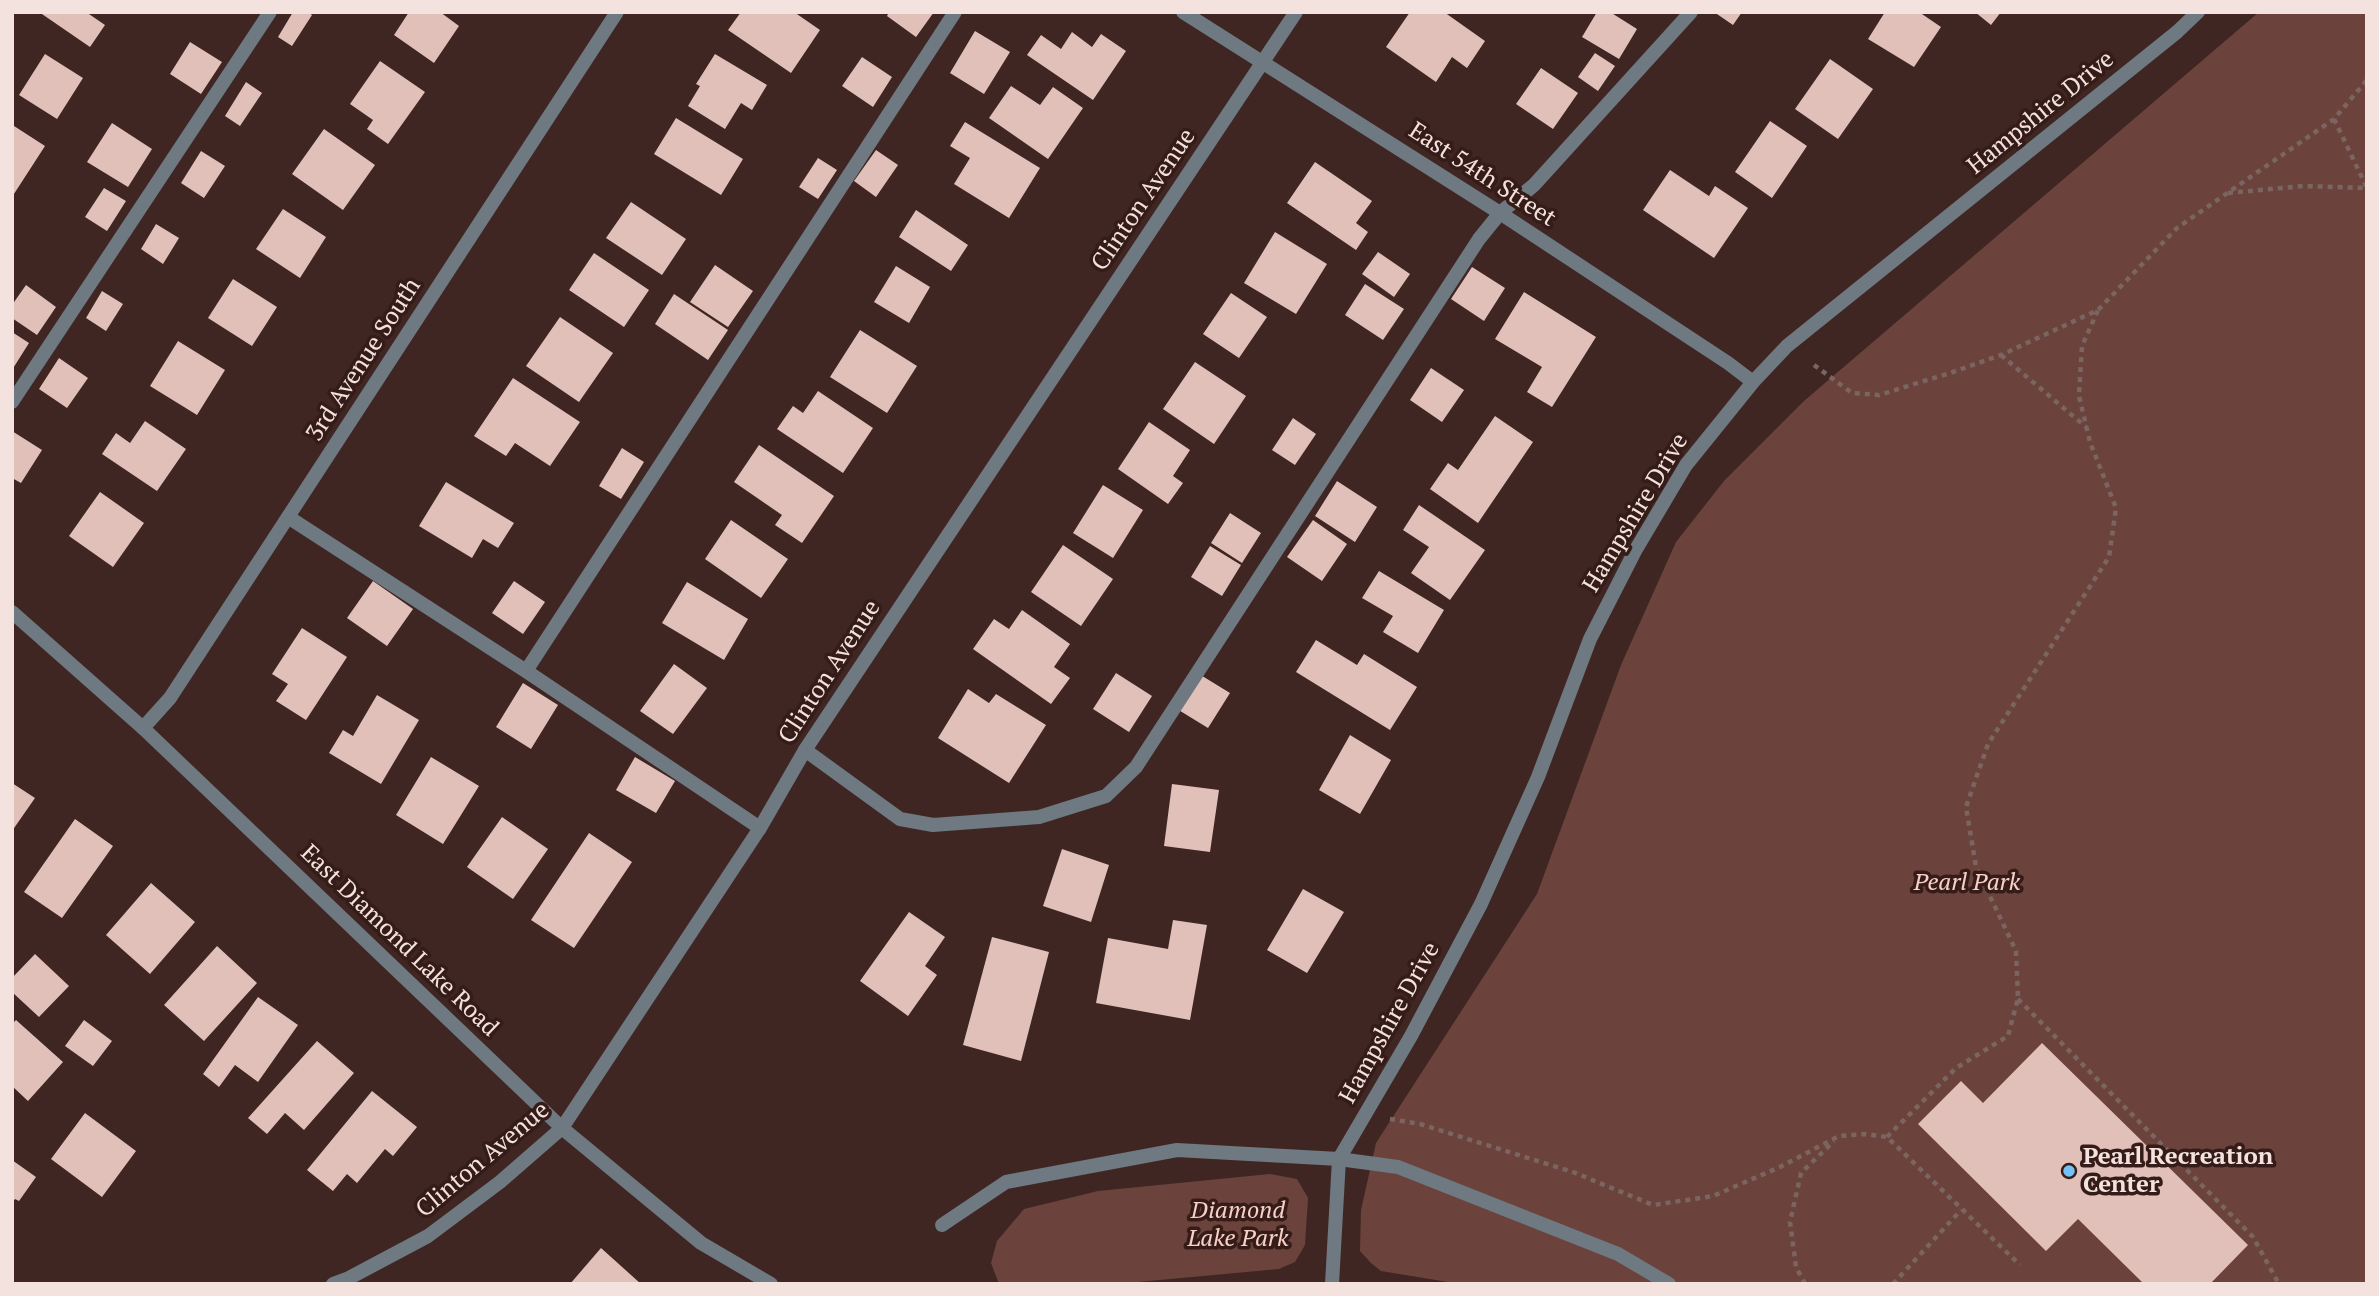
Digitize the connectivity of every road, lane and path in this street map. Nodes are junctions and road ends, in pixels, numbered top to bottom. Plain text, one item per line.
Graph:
1 (270, 12) edge
2 (617, 12) edge
3 (955, 12) edge
4 (1183, 12) edge
5 (1296, 12) edge
6 (1691, 12) edge
7 (2198, 12) edge
8 (1262, 63) junction
9 (2367, 80) edge
10 (2334, 119) junction
11 (2367, 188) edge
12 (2227, 193) junction
13 (1500, 213) junction
14 (2098, 310) junction
15 (2001, 355) junction
16 (1814, 365) dead end
17 (1753, 382) junction
18 (12, 402) edge
19 (2087, 428) junction
20 (288, 517) junction
21 (12, 612) edge
22 (526, 671) junction
23 (143, 728) junction
24 (805, 750) junction
25 (760, 828) junction
26 (2018, 998) junction
27 (1365, 1114) junction
28 (562, 1128) junction
29 (1839, 1136) junction
30 (1887, 1137) junction
31 (1339, 1159) junction
32 (1961, 1210) junction
33 (942, 1224) dead end
34 (2020, 1265) dead end
35 (333, 1284) edge
36 (771, 1284) edge
37 (1332, 1284) edge
38 (1669, 1284) edge
39 (1805, 1284) edge
40 (1893, 1284) edge
41 (2279, 1284) edge

1 - 18 street
2 - 20 street, 3rd Avenue South
3 - 22 street
4 - 8 street, East 54th Street
5 - 8 street, Clinton Avenue
6 - 13 street
7 - 17 street, Hampshire Drive
8 - 13 street, East 54th Street
8 - 24 street, Clinton Avenue
9 - 10 path
10 - 11 path
10 - 12 path
11 - 12 path
12 - 14 path
13 - 17 street, East 54th Street
13 - 24 street
14 - 15 path
14 - 19 path
15 - 16 path
15 - 19 path
17 - 27 street, Hampshire Drive
19 - 26 path
20 - 22 street
20 - 23 street, 3rd Avenue South
21 - 23 street, East Diamond Lake Road
22 - 25 street
23 - 28 street, East Diamond Lake Road
24 - 25 street, Clinton Avenue
25 - 28 street, Clinton Avenue
26 - 30 path
26 - 41 path
27 - 29 path
27 - 31 street, Hampshire Drive
28 - 35 street, Clinton Avenue
28 - 36 street, East Diamond Lake Road
29 - 30 path
29 - 39 path
30 - 32 path
31 - 33 street
31 - 37 street, Hampshire Drive
31 - 38 street
32 - 34 path
32 - 40 path

